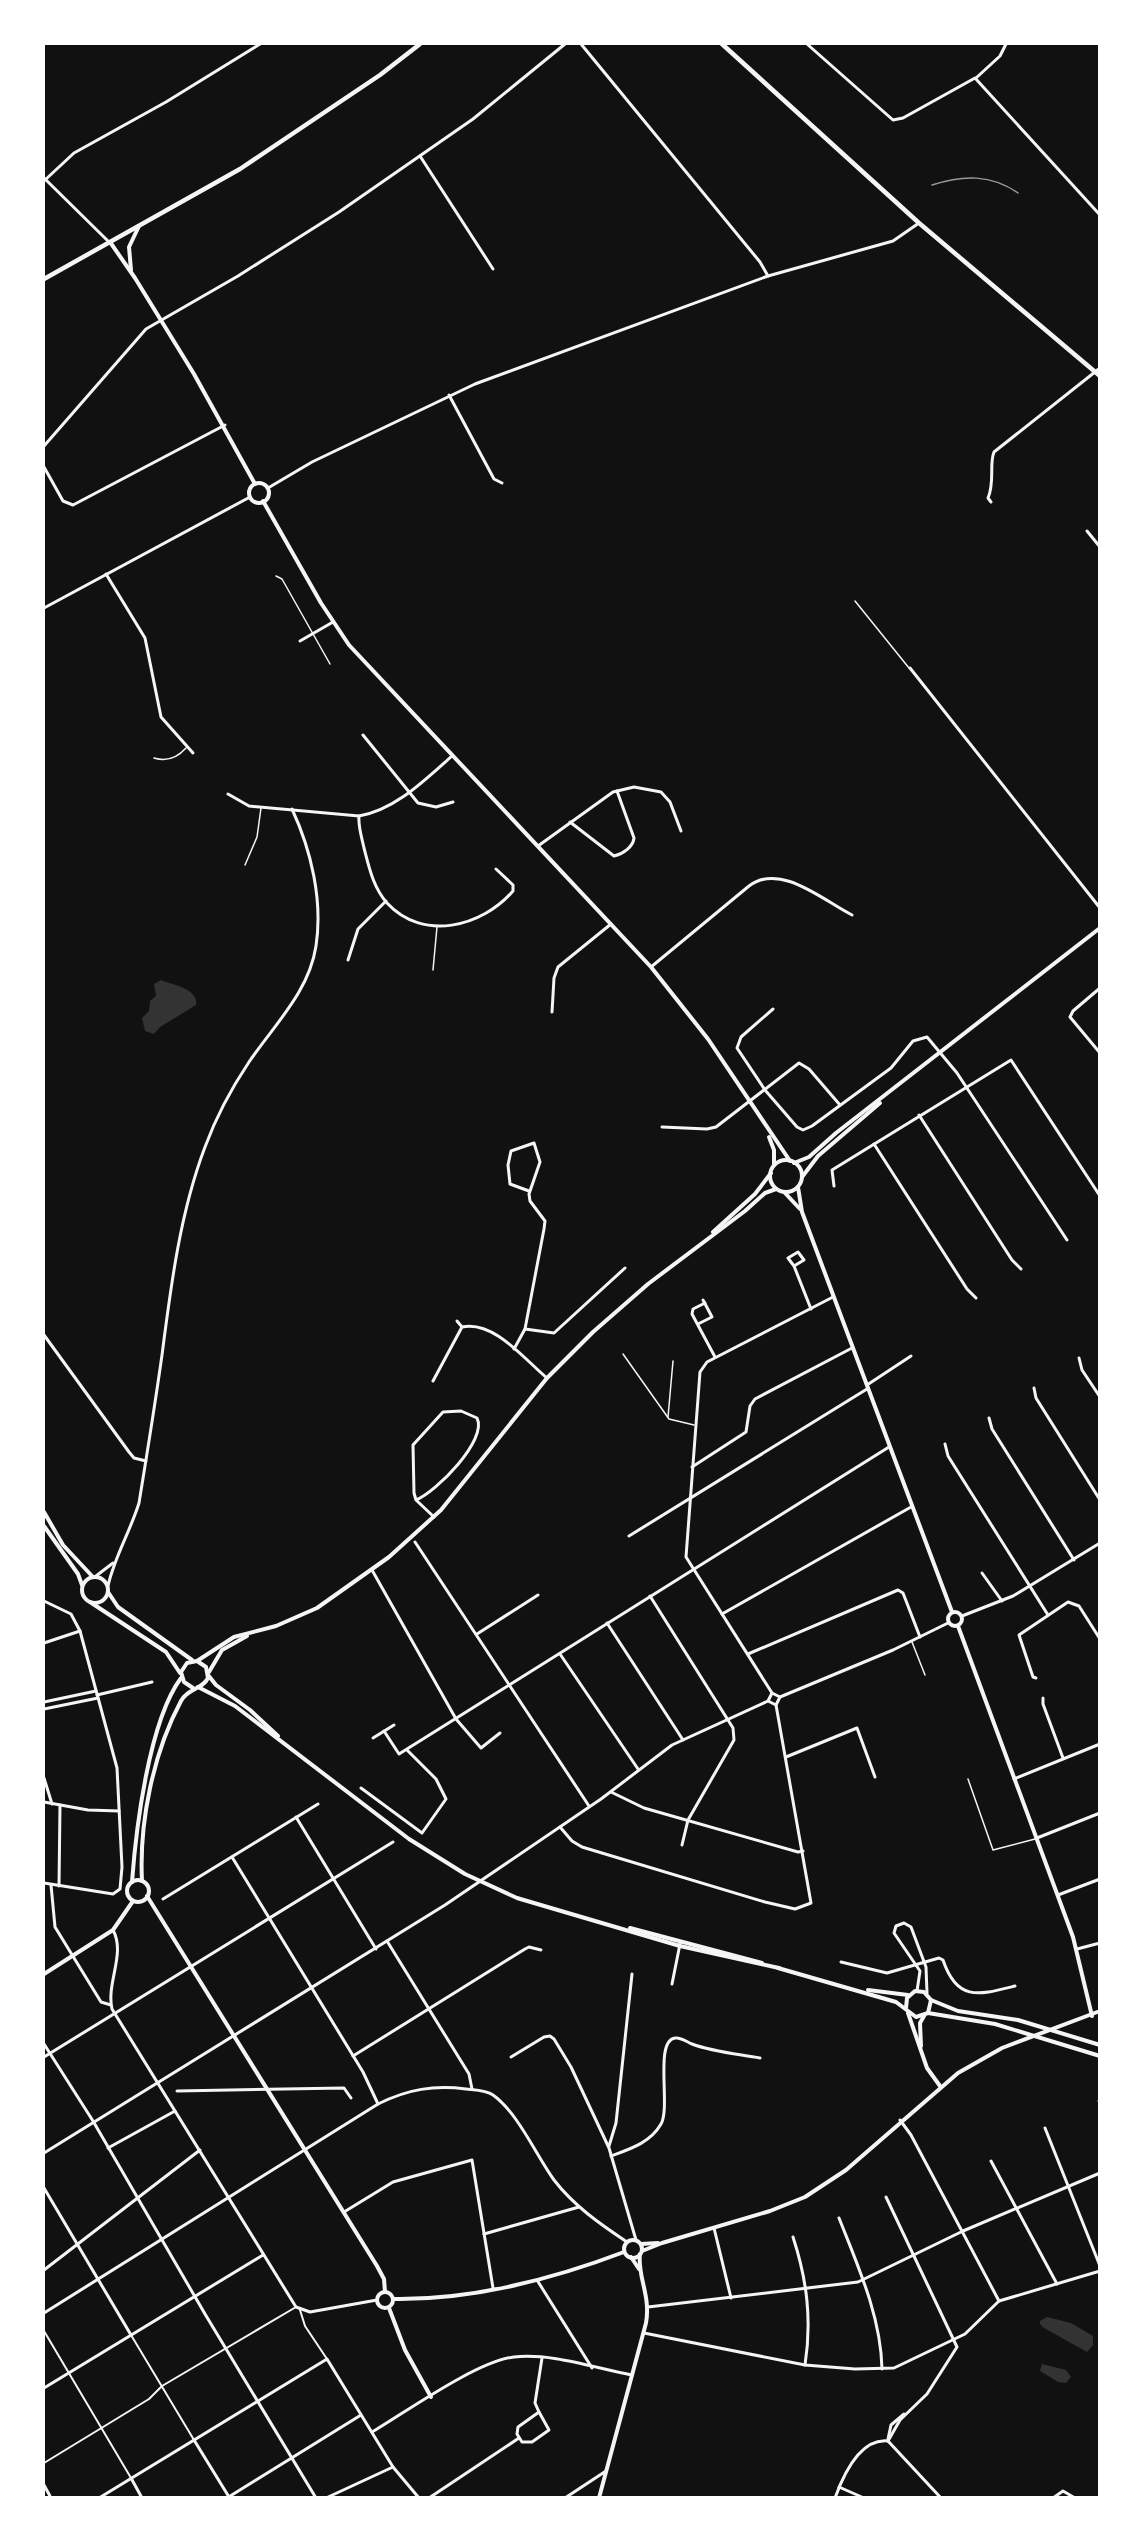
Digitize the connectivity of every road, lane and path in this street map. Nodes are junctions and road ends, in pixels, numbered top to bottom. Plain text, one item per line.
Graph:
1 (260, 44) edge
2 (420, 44) edge
3 (565, 44) edge
4 (581, 44) edge
5 (722, 44) edge
6 (807, 44) edge
7 (1006, 44) edge
8 (975, 78) junction
9 (420, 156) junction
10 (44, 180) edge
11 (1100, 215) edge
12 (919, 223) junction
13 (140, 225) junction
14 (110, 242) junction
15 (493, 269) dead end
16 (131, 271) junction
17 (768, 276) junction
18 (44, 279) edge
19 (160, 319) junction
20 (1098, 372) edge
21 (449, 395) junction
22 (225, 425) junction
23 (44, 446) edge
24 (44, 467) edge
25 (502, 483) dead end
26 (255, 484) junction
27 (268, 488) junction
28 (250, 497) junction
29 (263, 501) junction
30 (991, 502) dead end
31 (1087, 531) dead end
32 (1100, 547) edge
33 (106, 574) junction
34 (276, 576) dead end
35 (855, 601) dead end
36 (44, 608) edge
37 (333, 622) junction
38 (313, 634) junction
39 (300, 641) dead end
40 (330, 664) dead end
41 (910, 668) joint
42 (363, 735) dead end
43 (187, 747) junction
44 (193, 753) dead end
45 (453, 755) junction
46 (154, 758) dead end
47 (616, 790) junction
48 (408, 792) junction
49 (228, 794) dead end
50 (453, 802) dead end
51 (261, 807) junction
52 (292, 808) junction
53 (359, 816) junction
54 (570, 822) junction
55 (681, 831) dead end
56 (538, 846) junction
57 (246, 865) dead end
58 (496, 869) dead end
59 (386, 901) junction
60 (1100, 908) edge
61 (852, 915) dead end
62 (612, 923) junction
63 (438, 926) junction
64 (1100, 928) edge
65 (348, 960) dead end
66 (651, 967) junction
67 (434, 970) dead end
68 (1100, 988) edge
69 (772, 1009) dead end
70 (552, 1012) dead end
71 (942, 1052) junction
72 (1100, 1053) edge
73 (965, 1086) junction
74 (765, 1090) junction
75 (891, 1092) junction
76 (751, 1101) junction
77 (840, 1106) junction
78 (920, 1115) junction
79 (662, 1127) dead end
80 (767, 1131) junction
81 (874, 1144) junction
82 (792, 1162) junction
83 (773, 1167) junction
84 (771, 1172) junction
85 (802, 1177) junction
86 (834, 1186) dead end
87 (798, 1187) junction
88 (776, 1189) junction
89 (529, 1191) junction
90 (781, 1191) junction
91 (1100, 1196) edge
92 (802, 1212) junction
93 (708, 1237) junction
94 (1067, 1240) dead end
95 (794, 1266) junction
96 (625, 1268) dead end
97 (1021, 1269) dead end
98 (833, 1297) junction
99 (976, 1298) dead end
100 (810, 1309) junction
101 (457, 1321) dead end
102 (698, 1324) junction
103 (462, 1327) junction
104 (525, 1329) junction
105 (44, 1335) edge
106 (852, 1348) junction
107 (514, 1349) junction
108 (623, 1354) dead end
109 (911, 1356) dead end
110 (715, 1357) junction
111 (1079, 1358) dead end
112 (673, 1361) dead end
113 (547, 1378) junction
114 (433, 1381) dead end
115 (866, 1387) junction
116 (1034, 1388) dead end
117 (1100, 1397) edge
118 (668, 1418) junction
119 (989, 1418) dead end
120 (695, 1425) junction
121 (945, 1444) dead end
122 (890, 1447) junction
123 (146, 1461) junction
124 (692, 1467) junction
125 (689, 1498) junction
126 (416, 1500) junction
127 (1100, 1500) edge
128 (911, 1507) junction
129 (44, 1512) edge
130 (434, 1517) junction
131 (44, 1526) edge
132 (629, 1536) dead end
133 (415, 1542) dead end
134 (1100, 1543) edge
135 (1074, 1560) junction
136 (115, 1561) junction
137 (372, 1569) junction
138 (693, 1569) junction
139 (982, 1573) dead end
140 (94, 1576) junction
141 (82, 1585) junction
142 (1030, 1587) junction
143 (108, 1589) junction
144 (538, 1595) dead end
145 (650, 1596) junction
146 (44, 1601) edge
147 (1002, 1601) junction
148 (90, 1602) junction
149 (952, 1612) junction
150 (722, 1614) junction
151 (1048, 1615) junction
152 (962, 1617) junction
153 (608, 1623) junction
154 (948, 1623) junction
155 (958, 1626) junction
156 (80, 1631) junction
157 (254, 1633) junction
158 (477, 1634) junction
159 (920, 1637) junction
160 (1100, 1639) edge
161 (912, 1641) junction
162 (44, 1643) edge
163 (559, 1653) junction
164 (748, 1654) junction
165 (195, 1661) junction
166 (208, 1674) junction
167 (925, 1675) dead end
168 (182, 1676) junction
169 (1036, 1677) dead end
170 (152, 1682) dead end
171 (510, 1684) junction
172 (196, 1687) junction
173 (772, 1693) junction
174 (97, 1695) junction
175 (780, 1697) junction
176 (1043, 1698) dead end
177 (768, 1701) junction
178 (44, 1702) edge
179 (776, 1705) junction
180 (44, 1709) edge
181 (456, 1719) junction
182 (730, 1720) junction
183 (394, 1725) dead end
184 (384, 1731) junction
185 (500, 1733) dead end
186 (373, 1738) dead end
187 (683, 1740) junction
188 (1100, 1744) edge
189 (407, 1750) junction
190 (294, 1751) junction
191 (786, 1757) junction
192 (1063, 1758) junction
193 (638, 1769) junction
194 (875, 1777) dead end
195 (44, 1778) edge
196 (968, 1779) dead end
197 (1014, 1779) junction
198 (361, 1788) dead end
199 (611, 1792) junction
200 (44, 1802) edge
201 (52, 1804) junction
202 (318, 1804) dead end
203 (60, 1805) junction
204 (590, 1807) junction
205 (119, 1811) junction
206 (1100, 1813) edge
207 (296, 1817) junction
208 (688, 1820) junction
209 (560, 1827) junction
210 (1037, 1838) junction
211 (393, 1842) dead end
212 (682, 1845) dead end
213 (803, 1851) junction
214 (232, 1857) junction
215 (334, 1879) junction
216 (1100, 1879) edge
217 (141, 1881) junction
218 (132, 1882) junction
219 (44, 1883) edge
220 (51, 1884) junction
221 (59, 1886) junction
222 (1058, 1895) junction
223 (147, 1896) junction
224 (163, 1899) dead end
225 (133, 1901) junction
226 (270, 1918) junction
227 (615, 1925) junction
228 (113, 1930) junction
229 (682, 1940) junction
230 (387, 1941) junction
231 (1100, 1943) edge
232 (680, 1946) junction
233 (1077, 1948) junction
234 (376, 1949) junction
235 (541, 1950) dead end
236 (72, 1956) junction
237 (841, 1962) dead end
238 (924, 1962) junction
239 (916, 1965) junction
240 (192, 1966) junction
241 (779, 1968) junction
242 (44, 1974) edge
243 (632, 1974) dead end
244 (672, 1984) dead end
245 (1015, 1986) dead end
246 (312, 1987) junction
247 (860, 1989) junction
248 (917, 1991) junction
249 (927, 1993) junction
250 (909, 1995) junction
251 (931, 2000) junction
252 (111, 2005) junction
253 (429, 2009) junction
254 (907, 2010) junction
255 (1100, 2011) edge
256 (114, 2013) junction
257 (927, 2014) junction
258 (1092, 2016) junction
259 (1100, 2017) edge
260 (234, 2035) junction
261 (44, 2044) edge
262 (1100, 2045) edge
263 (921, 2049) junction
264 (49, 2054) junction
265 (1100, 2055) edge
266 (353, 2056) junction
267 (44, 2057) edge
268 (511, 2057) dead end
269 (760, 2058) dead end
270 (157, 2082) junction
271 (940, 2086) junction
272 (472, 2089) junction
273 (269, 2090) junction
274 (177, 2091) dead end
275 (351, 2098) dead end
276 (378, 2104) junction
277 (176, 2110) junction
278 (900, 2120) junction
279 (93, 2121) junction
280 (1045, 2128) dead end
281 (108, 2148) junction
282 (609, 2148) junction
283 (200, 2150) junction
284 (306, 2151) junction
285 (44, 2152) edge
286 (611, 2156) junction
287 (991, 2161) dead end
288 (1100, 2173) edge
289 (1069, 2186) junction
290 (44, 2188) edge
291 (229, 2197) junction
292 (886, 2197) dead end
293 (137, 2198) junction
294 (579, 2207) junction
295 (1016, 2207) junction
296 (344, 2212) junction
297 (839, 2218) dead end
298 (714, 2228) junction
299 (963, 2230) junction
300 (484, 2234) junction
301 (793, 2237) dead end
302 (161, 2240) junction
303 (636, 2240) junction
304 (627, 2242) junction
305 (662, 2243) junction
306 (76, 2244) junction
307 (641, 2244) junction
308 (624, 2252) junction
309 (641, 2253) junction
310 (263, 2255) junction
311 (915, 2256) junction
312 (631, 2257) junction
313 (1100, 2266) edge
314 (44, 2270) edge
315 (640, 2270) junction
316 (1100, 2271) edge
317 (536, 2278) junction
318 (98, 2279) junction
319 (863, 2281) junction
320 (1057, 2284) junction
321 (492, 2288) junction
322 (807, 2288) junction
323 (385, 2292) junction
324 (194, 2296) junction
325 (731, 2298) junction
326 (394, 2299) junction
327 (377, 2301) junction
328 (999, 2301) junction
329 (296, 2307) junction
330 (648, 2307) junction
331 (389, 2308) junction
332 (300, 2310) junction
333 (44, 2313) edge
334 (44, 2331) edge
335 (644, 2333) junction
336 (131, 2335) junction
337 (955, 2339) junction
338 (226, 2349) junction
339 (542, 2358) junction
340 (327, 2359) junction
341 (805, 2365) junction
342 (592, 2368) junction
343 (882, 2369) junction
344 (69, 2373) junction
345 (632, 2375) junction
346 (162, 2386) junction
347 (44, 2388) edge
348 (431, 2397) junction
349 (257, 2402) junction
350 (540, 2412) junction
351 (361, 2415) junction
352 (102, 2428) junction
353 (372, 2432) junction
354 (519, 2438) junction
355 (194, 2440) junction
356 (888, 2441) junction
357 (291, 2458) junction
358 (44, 2463) edge
359 (393, 2467) junction
360 (607, 2470) junction
361 (131, 2478) junction
362 (44, 2485) edge
363 (839, 2487) junction
364 (228, 2497) edge
365 (51, 2498) edge
366 (99, 2498) edge
367 (142, 2498) edge
368 (316, 2498) edge
369 (326, 2498) edge
370 (419, 2498) edge
371 (429, 2498) edge
372 (565, 2498) edge
373 (599, 2498) edge
374 (836, 2498) edge
375 (864, 2498) edge
376 (941, 2498) edge
377 (1053, 2498) edge
378 (1075, 2498) edge

1 - 10 street
2 - 13 main road
3 - 9 street
4 - 17 street
5 - 12 main road
6 - 8 street
7 - 8 street
8 - 11 street
9 - 15 street
9 - 19 street
10 - 14 street
12 - 17 street
12 - 20 main road
13 - 14 main road
13 - 16 street
14 - 16 street
14 - 18 main road
16 - 19 street
17 - 21 street
19 - 22 street
19 - 23 street
20 - 30 street
21 - 25 street
21 - 27 street
22 - 24 street
22 - 26 street
26 - 27 street
26 - 28 street
27 - 29 street
28 - 29 street
28 - 33 street
29 - 37 street
31 - 32 street
33 - 36 street
33 - 43 street
34 - 38 lane
35 - 41 lane
37 - 38 street
37 - 45 street
38 - 39 street
38 - 40 lane
41 - 60 street
42 - 48 street
43 - 44 street
43 - 46 lane
45 - 48 street
45 - 56 street
47 - 54 street
47 - 54 street
47 - 55 street
48 - 50 street
48 - 53 street
49 - 51 street
51 - 52 street
51 - 57 lane
52 - 53 street
52 - 123 street
53 - 59 street
54 - 56 street
56 - 62 street
58 - 63 street
59 - 63 street
59 - 65 street
61 - 66 street
62 - 66 street
62 - 70 street
63 - 67 lane
64 - 71 street
66 - 76 street
68 - 72 street
69 - 74 street
71 - 73 street
71 - 75 street
71 - 77 street
73 - 78 street
73 - 91 street
73 - 94 street
74 - 76 street
74 - 77 street
74 - 77 street
75 - 82 street
75 - 85 street
76 - 79 street
76 - 80 street
78 - 81 street
78 - 97 street
80 - 82 street
80 - 83 street
81 - 86 street
81 - 99 street
82 - 83 street
82 - 85 street
83 - 84 street
84 - 88 street
84 - 93 street
85 - 87 street
87 - 90 street
87 - 92 street
88 - 90 street
88 - 93 street
89 - 89 street
89 - 104 street
90 - 92 street
92 - 98 street
93 - 113 street
95 - 95 street
95 - 100 street
96 - 104 street
98 - 100 street
98 - 106 street
100 - 110 street
101 - 103 street
102 - 102 street
102 - 110 street
103 - 107 street
103 - 114 street
104 - 107 street
105 - 123 street
106 - 115 street
106 - 124 street
107 - 113 street
108 - 118 lane
109 - 115 street
110 - 120 street
111 - 117 street
112 - 118 lane
113 - 130 street
115 - 122 street
115 - 125 street
116 - 127 street
118 - 120 lane
119 - 135 street
120 - 124 street
121 - 142 street
122 - 128 street
122 - 138 street
123 - 136 street
124 - 125 street
125 - 132 street
125 - 138 street
126 - 126 street
126 - 130 street
128 - 149 street
128 - 150 street
129 - 140 street
130 - 137 street
131 - 141 street
133 - 158 street
134 - 135 street
135 - 142 street
136 - 140 street
136 - 143 street
137 - 157 street
137 - 181 street
138 - 145 street
138 - 150 street
139 - 147 street
140 - 141 street
140 - 143 street
141 - 148 street
142 - 147 street
142 - 151 street
143 - 148 street
143 - 165 street
144 - 158 street
145 - 153 street
145 - 182 street
146 - 156 street
147 - 152 street
148 - 168 street
149 - 152 street
149 - 154 street
150 - 164 street
151 - 160 street
151 - 169 street
152 - 155 street
153 - 163 street
153 - 187 street
154 - 155 street
154 - 159 street
155 - 197 street
156 - 162 street
156 - 174 street
157 - 165 street
157 - 166 street
158 - 171 street
159 - 161 street
159 - 164 street
161 - 167 lane
161 - 175 street
163 - 171 street
163 - 193 street
164 - 173 street
165 - 166 street
165 - 168 street
166 - 172 street
166 - 190 street
168 - 172 street
168 - 218 street
170 - 174 street
171 - 181 street
171 - 204 street
172 - 190 street
172 - 217 street
173 - 175 street
173 - 177 street
174 - 178 street
174 - 180 street
174 - 205 street
175 - 179 street
176 - 192 street
177 - 179 street
177 - 182 street
179 - 191 street
181 - 185 street
181 - 189 street
182 - 187 street
182 - 208 street
183 - 184 street
184 - 186 street
184 - 189 street
187 - 193 street
188 - 192 street
189 - 198 street
190 - 227 street
191 - 194 street
191 - 213 street
192 - 197 street
193 - 199 street
195 - 201 street
196 - 210 lane
197 - 210 street
199 - 204 street
199 - 208 street
200 - 201 street
201 - 203 street
202 - 207 street
203 - 205 street
203 - 221 street
204 - 209 street
205 - 221 street
206 - 210 street
207 - 214 street
207 - 215 street
208 - 212 street
208 - 213 street
209 - 213 street
209 - 230 street
210 - 222 street
211 - 215 street
214 - 224 street
214 - 226 street
215 - 226 street
215 - 234 street
216 - 222 street
217 - 218 street
217 - 223 street
218 - 225 street
219 - 220 street
220 - 221 street
220 - 236 street
222 - 233 street
223 - 225 street
223 - 240 street
225 - 228 street
226 - 240 street
226 - 246 street
227 - 229 street
227 - 232 street
228 - 236 street
228 - 252 street
229 - 232 street
229 - 241 street
230 - 234 street
230 - 253 street
231 - 233 street
232 - 241 street
232 - 244 street
233 - 258 street
234 - 246 street
235 - 253 street
236 - 242 street
236 - 252 street
237 - 239 street
238 - 239 street
238 - 239 street
238 - 245 street
238 - 249 street
239 - 248 street
240 - 256 street
240 - 260 street
241 - 247 street
243 - 282 street
246 - 260 street
246 - 266 street
247 - 250 street
247 - 254 street
248 - 249 street
248 - 250 street
249 - 251 street
250 - 254 street
251 - 257 street
251 - 262 street
252 - 256 street
253 - 266 street
253 - 272 street
254 - 257 street
254 - 263 street
255 - 258 street
256 - 264 street
256 - 270 street
257 - 263 street
257 - 265 street
258 - 259 street
258 - 271 street
260 - 270 street
260 - 273 street
261 - 264 street
263 - 271 street
264 - 267 street
264 - 279 street
266 - 276 street
268 - 282 street
269 - 286 street
270 - 277 street
270 - 279 street
271 - 278 street
272 - 276 street
272 - 294 street
273 - 274 street
273 - 275 street
273 - 284 street
276 - 284 street
277 - 281 street
277 - 283 street
278 - 298 street
278 - 299 street
279 - 281 street
279 - 285 street
280 - 289 street
281 - 293 street
282 - 286 street
283 - 291 street
283 - 293 street
284 - 291 street
284 - 296 street
286 - 303 street
287 - 295 street
288 - 289 street
289 - 295 street
289 - 313 street
290 - 306 street
291 - 302 street
291 - 310 street
292 - 311 street
293 - 302 street
293 - 306 street
294 - 300 street
294 - 304 street
295 - 299 street
295 - 320 street
296 - 300 street
296 - 323 street
297 - 319 street
298 - 305 street
298 - 325 street
299 - 311 street
299 - 328 street
300 - 321 street
301 - 322 street
302 - 318 street
302 - 324 street
303 - 304 street
303 - 307 street
304 - 308 street
305 - 307 street
305 - 309 street
306 - 314 street
306 - 318 street
307 - 309 street
308 - 312 street
308 - 317 street
309 - 312 street
309 - 315 street
310 - 324 street
310 - 329 street
311 - 319 street
311 - 337 street
312 - 315 street
315 - 330 street
316 - 320 street
317 - 321 street
317 - 342 street
318 - 333 street
318 - 336 street
319 - 322 street
319 - 343 street
320 - 328 street
321 - 326 street
322 - 325 street
322 - 341 street
323 - 326 street
323 - 327 street
324 - 336 street
324 - 338 street
325 - 330 street
326 - 331 street
327 - 331 street
327 - 332 street
328 - 337 street
329 - 332 street
329 - 338 street
330 - 335 street
331 - 348 street
332 - 340 street
334 - 344 street
335 - 341 street
335 - 345 street
336 - 344 street
336 - 346 street
337 - 343 street
337 - 356 street
338 - 346 street
338 - 349 street
339 - 342 street
339 - 348 street
339 - 350 street
340 - 349 street
340 - 351 street
341 - 343 street
342 - 345 street
344 - 347 street
344 - 352 street
345 - 360 street
346 - 352 street
346 - 355 street
348 - 353 street
349 - 355 street
349 - 357 street
350 - 354 street
350 - 354 street
351 - 353 street
351 - 357 street
352 - 358 street
352 - 361 street
353 - 359 street
354 - 371 street
355 - 361 street
355 - 364 street
356 - 363 street
356 - 376 street
357 - 364 street
357 - 368 street
359 - 369 street
359 - 370 street
360 - 372 street
360 - 373 street
361 - 366 street
361 - 367 street
362 - 365 street
363 - 374 street
363 - 375 street
377 - 378 street

